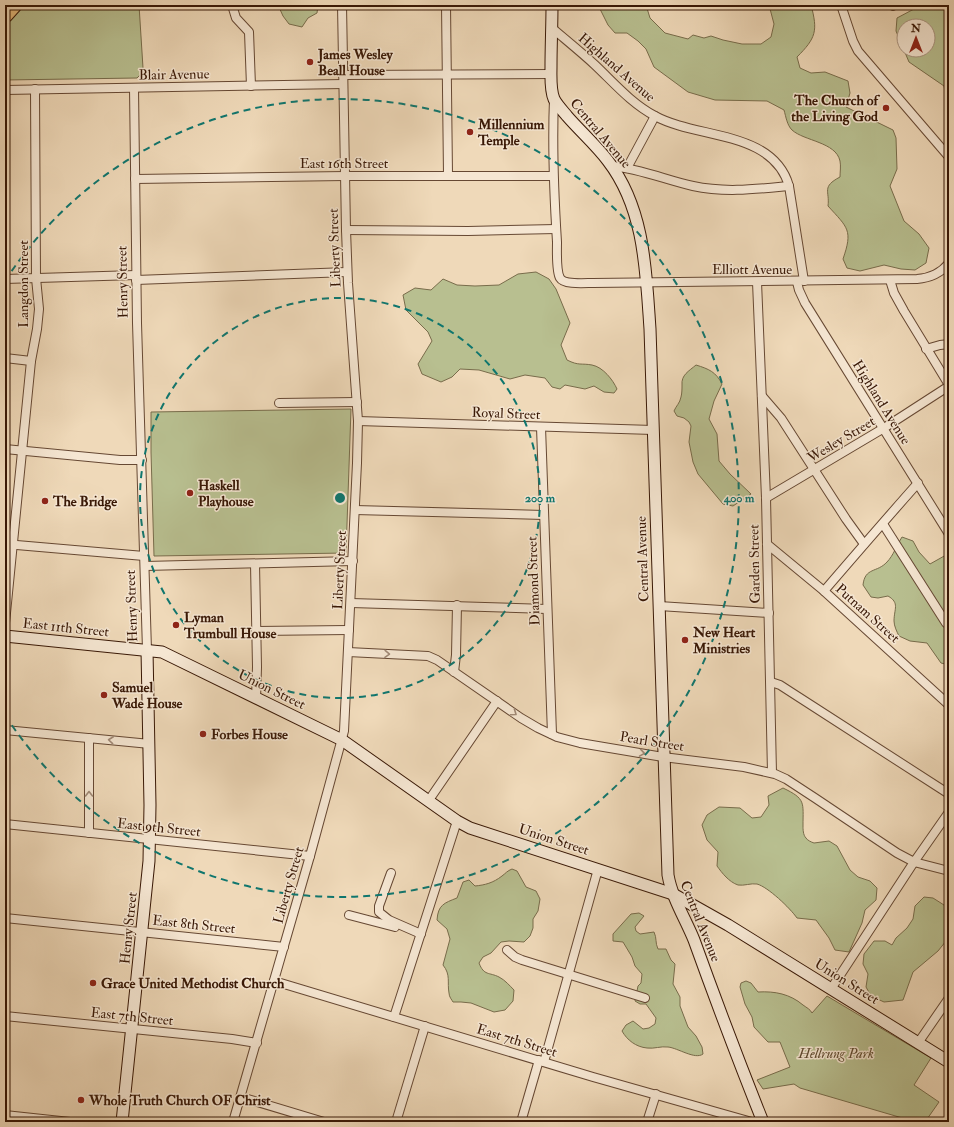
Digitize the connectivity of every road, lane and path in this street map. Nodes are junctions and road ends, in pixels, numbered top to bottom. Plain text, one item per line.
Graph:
1 (14, 5) edge
2 (232, 5) edge
3 (342, 5) edge
4 (446, 5) edge
5 (552, 5) edge
6 (841, 5) edge
7 (5, 15) edge
8 (552, 28) junction
9 (551, 74) junction
10 (343, 75) junction
11 (447, 75) junction
12 (343, 84) junction
13 (250, 86) junction
14 (134, 88) junction
15 (34, 89) junction
16 (5, 90) edge
17 (554, 99) junction
18 (656, 116) junction
19 (949, 157) edge
20 (612, 166) junction
21 (627, 168) junction
22 (448, 175) junction
23 (345, 176) junction
24 (554, 176) junction
25 (135, 179) junction
26 (789, 186) junction
27 (556, 229) junction
28 (346, 230) junction
29 (949, 263) edge
30 (347, 272) junction
31 (136, 277) junction
32 (36, 278) junction
33 (5, 279) edge
34 (890, 280) junction
35 (801, 281) junction
36 (757, 282) junction
37 (647, 283) junction
38 (949, 344) edge
39 (926, 348) junction
40 (5, 358) edge
41 (31, 361) junction
42 (949, 386) edge
43 (762, 396) junction
44 (357, 402) junction
45 (279, 403) dead end
46 (358, 421) junction
47 (541, 427) junction
48 (884, 428) junction
49 (653, 430) junction
50 (5, 449) edge
51 (22, 451) junction
52 (142, 460) junction
53 (814, 470) junction
54 (918, 483) junction
55 (766, 498) junction
56 (355, 510) junction
57 (544, 515) junction
58 (883, 524) junction
59 (949, 534) edge
60 (9, 544) edge
61 (767, 544) junction
62 (864, 544) junction
63 (144, 556) junction
64 (353, 561) junction
65 (255, 564) junction
66 (144, 566) junction
67 (824, 591) junction
68 (350, 602) junction
69 (457, 605) junction
70 (659, 606) junction
71 (547, 608) junction
72 (769, 613) junction
73 (5, 622) edge
74 (946, 623) dead end
75 (349, 630) junction
76 (256, 631) junction
77 (5, 636) edge
78 (147, 650) junction
79 (348, 652) junction
80 (454, 672) junction
81 (771, 682) junction
82 (256, 699) junction
83 (496, 701) junction
84 (949, 705) edge
85 (5, 730) edge
86 (552, 734) junction
87 (89, 738) junction
88 (342, 740) junction
89 (150, 744) junction
90 (663, 757) junction
91 (772, 773) junction
92 (949, 794) edge
93 (428, 800) junction
94 (949, 812) edge
95 (457, 821) junction
96 (5, 824) edge
97 (89, 833) junction
98 (150, 839) junction
99 (310, 856) junction
100 (914, 862) junction
101 (598, 869) junction
102 (949, 871) edge
103 (390, 873) dead end
104 (673, 894) junction
105 (349, 915) dead end
106 (5, 918) edge
107 (142, 932) junction
108 (420, 934) junction
109 (284, 947) junction
110 (507, 950) dead end
111 (569, 974) junction
112 (274, 981) junction
113 (831, 989) junction
114 (645, 998) dead end
115 (949, 998) edge
116 (5, 1016) edge
117 (394, 1017) junction
118 (426, 1026) junction
119 (132, 1029) junction
120 (257, 1043) junction
121 (918, 1043) junction
122 (541, 1061) junction
123 (949, 1062) edge
124 (656, 1094) junction
125 (241, 1097) junction
126 (5, 1115) edge
127 (70, 1122) edge
128 (122, 1122) edge
129 (233, 1122) edge
130 (324, 1122) edge
131 (396, 1122) edge
132 (520, 1122) edge
133 (647, 1122) edge
134 (752, 1122) edge
135 (763, 1122) edge

1 - 7 highway
2 - 13 street
3 - 10 street, Liberty Street
4 - 11 street
5 - 8 street, Central Avenue
6 - 19 street
8 - 9 street, Central Avenue
8 - 18 street, Highland Avenue
9 - 11 street
9 - 17 street, Central Avenue
10 - 11 street
10 - 12 street, Liberty Street
11 - 22 street
12 - 13 street, Blair Avenue
12 - 23 street, Liberty Street
13 - 14 street, Blair Avenue
14 - 15 street, Blair Avenue
14 - 25 street, Henry Street
15 - 16 street, Blair Avenue
15 - 32 street, Langdon Street
17 - 20 street, Central Avenue
17 - 24 street
18 - 21 street
18 - 26 street, Highland Avenue
20 - 21 street
20 - 37 street, Central Avenue
21 - 26 street
22 - 23 street, East 16th Street
22 - 24 street, East 16th Street
23 - 25 street, East 16th Street
23 - 28 street, Liberty Street
24 - 27 street
25 - 31 street, Henry Street
26 - 35 street, Highland Avenue
27 - 28 street
27 - 37 street, Elliott Avenue
28 - 30 street, Liberty Street
29 - 34 street, Elliott Avenue
30 - 31 street
30 - 44 street, Liberty Street
31 - 32 street
31 - 52 street, Henry Street
32 - 33 street
32 - 41 street, Langdon Street
34 - 35 street, Elliott Avenue
34 - 39 street
35 - 36 street, Elliott Avenue
35 - 48 street, Highland Avenue
36 - 37 street, Elliott Avenue
36 - 43 street, Garden Street
37 - 49 street, Central Avenue
38 - 39 street
39 - 42 street
40 - 41 street
41 - 51 street, Langdon Street
42 - 48 street, Wesley Street
43 - 53 street
43 - 55 street, Garden Street
44 - 45 street
44 - 46 street, Liberty Street
46 - 47 street, Royal Street
46 - 56 street, Liberty Street
47 - 49 street, Royal Street
47 - 57 street, Diamond Street
48 - 53 street, Wesley Street
48 - 54 street, Highland Avenue
49 - 70 street, Central Avenue
50 - 51 street
51 - 52 street
51 - 60 street, Langdon Street
52 - 63 street, Henry Street
53 - 55 street, Wesley Street
53 - 62 street
54 - 58 street
54 - 59 street, Highland Avenue
55 - 61 street, Garden Street
56 - 57 street
56 - 64 street, Liberty Street
57 - 71 street, Diamond Street
58 - 62 street
58 - 74 street
60 - 63 street
60 - 73 street, Langdon Street
61 - 67 street, Putnam Street
61 - 72 street, Garden Street
62 - 67 street
63 - 66 street, Henry Street
64 - 65 street
64 - 68 street, Liberty Street
65 - 66 street
65 - 76 street
66 - 78 street, Henry Street
67 - 84 street, Putnam Street
68 - 69 street
68 - 75 street, Liberty Street
69 - 71 street
69 - 80 street
70 - 72 street
70 - 90 street, Central Avenue
71 - 86 street, Diamond Street
72 - 81 street, Garden Street
75 - 76 street
75 - 79 street, Liberty Street
76 - 82 street
77 - 78 street, East 11th Street
78 - 82 street, Union Street
78 - 89 street, Henry Street
79 -> 80 street, Pearl Street
79 - 88 street, Liberty Street
80 - 83 street, Pearl Street
81 - 91 street, Garden Street
81 - 92 street
82 - 88 street, Union Street
83 -> 86 street, Pearl Street
83 - 93 street
85 - 87 street
86 -> 90 street, Pearl Street
89 -> 87 street
97 -> 87 street
88 - 93 street, Union Street
88 - 99 street, Liberty Street
89 - 98 street, Henry Street
90 - 91 street, Pearl Street
90 - 104 street, Central Avenue
91 - 100 street, Pearl Street
93 - 95 street, Union Street
94 - 100 street
95 - 101 street, Union Street
95 - 108 street
96 - 97 street, East 9th Street
97 - 98 street, East 9th Street
98 - 99 street, East 9th Street
98 - 107 street, Henry Street
99 - 109 street, Liberty Street
100 - 102 street, Pearl Street
100 - 113 street
101 - 104 street, Union Street
101 - 111 street
103 - 108 street
104 - 113 street, Union Street
104 - 135 street, Central Avenue
105 - 108 street
106 - 107 street, East 8th Street
107 - 109 street, East 8th Street
107 - 119 street, Henry Street
108 - 117 street
109 - 112 street, Liberty Street
110 - 111 street
111 - 114 street
111 - 122 street
112 - 117 street, East 7th Street
112 - 120 street, Liberty Street
113 - 121 street, Union Street
115 - 121 street
116 - 119 street, East 7th Street
117 - 118 street, East 7th Street
118 - 122 street, East 7th Street
118 - 131 street
119 - 120 street, East 7th Street
119 - 128 street, Henry Street
120 - 125 street, Liberty Street
121 - 123 street, Union Street
122 - 124 street, East 7th Street
122 - 132 street
124 - 133 street
124 - 134 street, East 7th Street
125 - 129 street, Liberty Street
125 - 130 street
126 - 127 street

